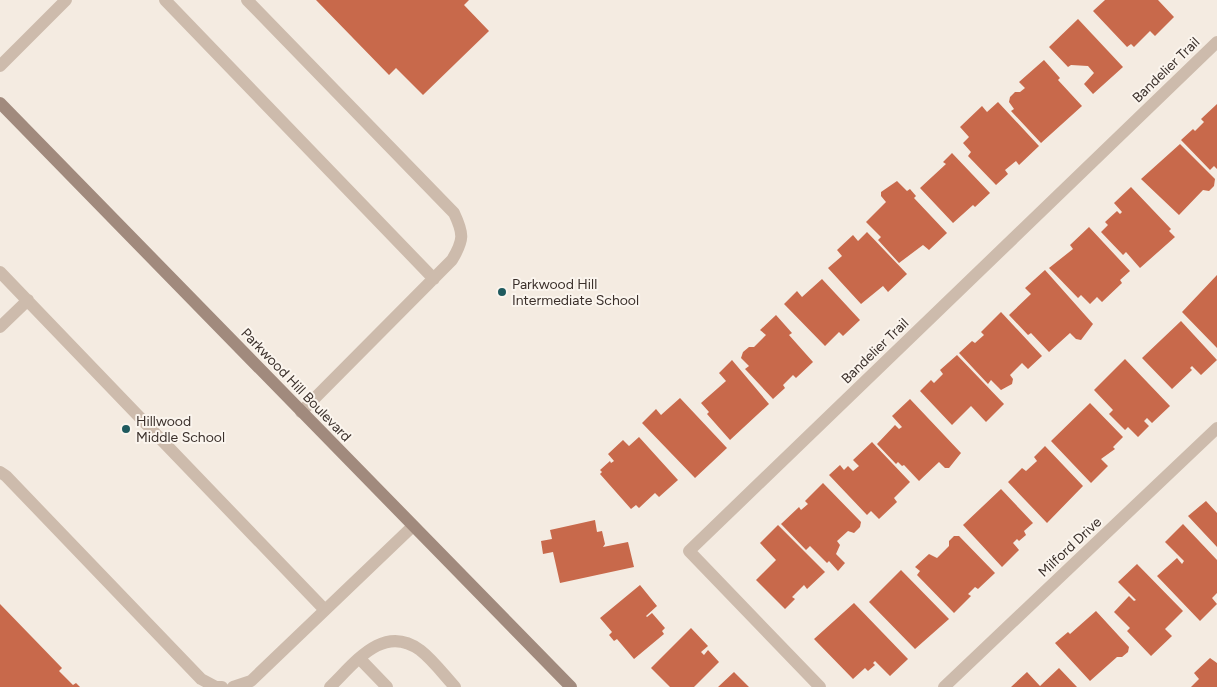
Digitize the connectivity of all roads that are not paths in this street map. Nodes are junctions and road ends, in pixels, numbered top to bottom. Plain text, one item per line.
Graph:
1 (66, 0) edge
2 (165, 0) edge
3 (247, 0) edge
4 (1217, 42) edge
5 (0, 66) edge
6 (0, 103) edge
7 (0, 272) edge
8 (434, 279) junction
9 (28, 300) junction
10 (0, 327) edge
11 (301, 412) junction
12 (1217, 428) edge
13 (0, 472) edge
14 (413, 526) junction
15 (325, 610) junction
16 (360, 659) junction
17 (222, 687) edge
18 (233, 687) edge
19 (330, 687) edge
20 (387, 687) edge
21 (455, 687) edge
22 (571, 687) edge
23 (820, 687) edge
24 (944, 687) edge

1 - 5 street
2 - 8 street
3 - 8 street
4 - 23 street, Bandelier Trail
6 - 11 street, Parkwood Hill Boulevard
7 - 9 street
8 - 11 street
9 - 10 street
9 - 15 street
11 - 14 street, Parkwood Hill Boulevard
12 - 24 street, Milford Drive
13 - 17 street
14 - 15 street
14 - 22 street, Parkwood Hill Boulevard
15 - 18 street
16 - 19 street
16 - 20 street
16 - 21 street

